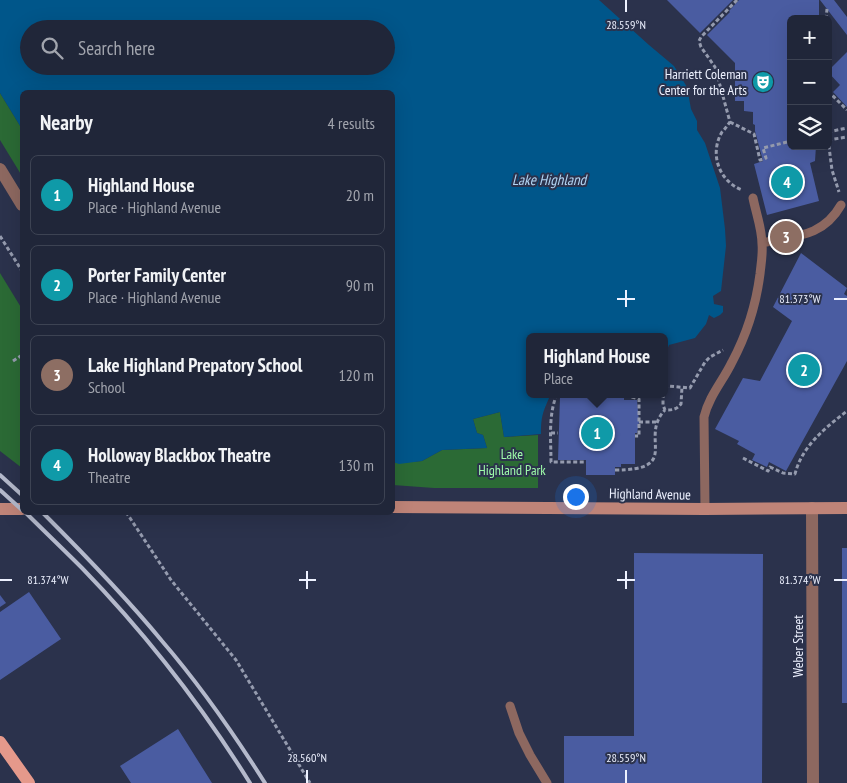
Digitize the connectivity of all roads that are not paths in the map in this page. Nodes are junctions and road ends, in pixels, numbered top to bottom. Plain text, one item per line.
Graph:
1 (0, 169) edge
2 (751, 194) road end
3 (20, 202) edge
4 (841, 205) road end
5 (762, 243) junction
6 (395, 507) edge
7 (812, 508) junction
8 (847, 508) edge
9 (0, 509) edge
10 (20, 509) edge
11 (705, 509) junction
12 (510, 706) dead end
13 (0, 742) edge
14 (29, 783) edge
15 (547, 783) edge
16 (813, 783) edge

1 - 3 street
2 - 5 lane
4 - 5 lane
5 - 11 lane
6 - 11 street, Highland Avenue
7 - 8 street, Highland Avenue
7 - 11 street, Highland Avenue
7 - 16 street, Weber Street
9 - 10 street
12 - 15 lane
13 - 14 main road

